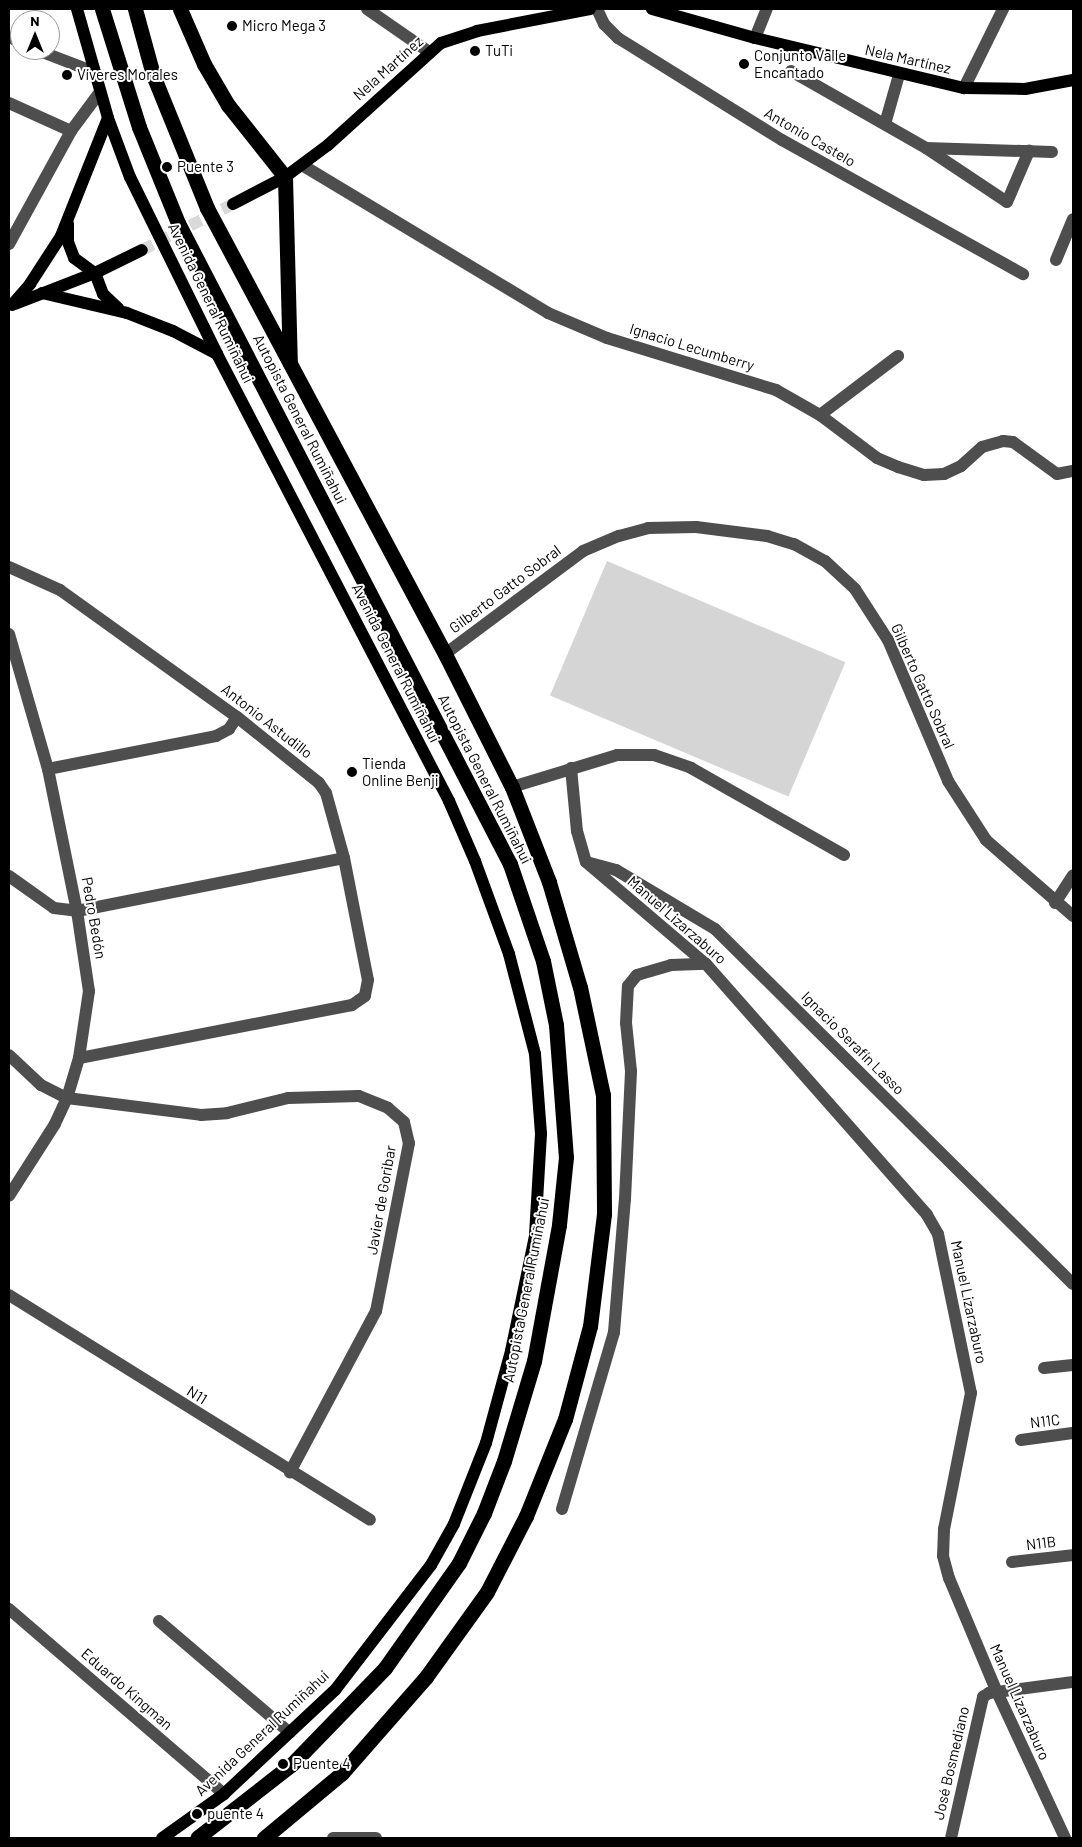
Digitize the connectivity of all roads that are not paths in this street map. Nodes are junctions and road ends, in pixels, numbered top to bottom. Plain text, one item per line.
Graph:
1 (77, 9) edge
2 (102, 9) edge
3 (135, 9) edge
4 (180, 9) edge
5 (367, 9) edge
6 (590, 9) edge
7 (597, 9) edge
8 (652, 9) edge
9 (767, 9) edge
10 (1003, 9) edge
11 (755, 38) junction
12 (429, 52) junction
13 (60, 59) edge
14 (791, 70) dead end
15 (94, 72) junction
16 (899, 74) junction
17 (1073, 80) edge
18 (964, 88) junction
19 (100, 92) junction
20 (9, 103) edge
21 (108, 118) junction
22 (885, 124) junction
23 (71, 131) junction
24 (926, 148) junction
25 (1029, 151) junction
26 (1052, 152) dead end
27 (302, 165) junction
28 (285, 177) junction
29 (233, 204) tunnel mouth
30 (72, 209) junction
31 (1073, 219) edge
32 (9, 244) edge
33 (142, 250) tunnel mouth
34 (1056, 260) dead end
35 (95, 273) junction
36 (1023, 274) dead end
37 (42, 293) junction
38 (10, 306) edge
39 (127, 313) junction
40 (217, 354) junction
41 (898, 356) dead end
42 (290, 367) junction
43 (820, 415) junction
44 (1073, 471) edge
45 (9, 567) edge
46 (9, 634) edge
47 (445, 654) junction
48 (237, 718) junction
49 (571, 768) junction
50 (48, 769) junction
51 (512, 787) junction
52 (844, 855) dead end
53 (344, 858) junction
54 (586, 862) junction
55 (1073, 875) edge
56 (9, 876) edge
57 (1054, 902) junction
58 (78, 911) junction
59 (1073, 916) edge
60 (706, 964) junction
61 (9, 1055) edge
62 (79, 1058) junction
63 (67, 1098) junction
64 (603, 1184) junction
65 (9, 1196) edge
66 (625, 1199) junction
67 (1073, 1284) edge
68 (9, 1296) edge
69 (1073, 1365) edge
70 (1044, 1368) dead end
71 (1073, 1433) edge
72 (1021, 1440) dead end
73 (290, 1472) junction
74 (562, 1509) dead end
75 (370, 1520) dead end
76 (1073, 1555) edge
77 (1012, 1562) dead end
78 (9, 1609) edge
79 (159, 1622) dead end
80 (1073, 1682) edge
81 (997, 1692) junction
82 (290, 1733) junction
83 (224, 1794) junction
84 (162, 1838) edge
85 (197, 1838) edge
86 (264, 1838) edge
87 (333, 1838) edge
88 (376, 1838) edge
89 (951, 1838) edge
90 (1065, 1838) edge

1 - 15 main road, Avenida General Rumiñahui
2 - 85 highway, Autopista General Rumiñahui
3 - 42 highway, Autopista General Rumiñahui
4 - 28 highway
5 - 12 street
6 - 12 main road, Nela Martínez
7 - 36 street, Antonio Castelo
8 - 11 main road, Nela Martínez
9 - 11 street
10 - 18 street
11 - 16 main road, Nela Martínez
12 - 27 main road, Nela Martínez
13 - 15 street
14 - 22 street
15 - 19 main road, Avenida General Rumiñahui
16 - 18 main road, Nela Martínez
16 - 22 street
17 - 18 main road, Nela Martínez
19 - 21 main road, Avenida General Rumiñahui
19 - 23 street
20 - 23 street
21 - 30 main road
21 - 40 main road, Avenida General Rumiñahui
22 - 24 street
23 - 32 street
24 - 25 street
24 - 25 street
25 - 26 street
27 - 28 main road, Nela Martínez
27 - 43 street, Ignacio Lecumberry
28 - 29 main road, Nela Martínez
28 - 42 highway
30 - 35 main road
30 - 38 main road
31 - 34 street
33 - 35 main road
35 - 37 main road
35 - 39 main road
37 - 38 main road
37 - 39 main road
39 - 40 main road
40 - 82 main road, Avenida General Rumiñahui
41 - 43 street
42 - 47 highway, Autopista General Rumiñahui
43 - 44 street, Ignacio Lecumberry
45 - 48 street, Antonio Astudillo
46 - 50 street, Pedro Bedón
47 - 51 highway, Autopista General Rumiñahui
47 - 57 street, Gilberto Gatto Sobral
48 - 50 street
48 - 53 street, Antonio Astudillo
49 - 51 street
49 - 52 street
49 - 54 street
50 - 58 street, Pedro Bedón
51 - 64 highway, Autopista General Rumiñahui
53 - 58 street
53 - 62 street, Antonio Astudillo
54 - 60 street, Manuel Lizarzaburo
54 - 67 street, Ignacio Serafín Lasso
55 - 57 street
56 - 58 street
57 - 59 street, Gilberto Gatto Sobral
58 - 62 street, Pedro Bedón
60 - 66 street
60 - 81 street, Manuel Lizarzaburo
61 - 63 street, Javier de Goribar
62 - 63 street, Pedro Bedón
63 - 65 street, Pedro Bedón
63 - 73 street, Javier de Goribar
64 - 66 street
64 - 86 highway, Autopista General Rumiñahui
66 - 74 street
68 - 73 street, N11
69 - 70 street
71 - 72 street, N11C
73 - 75 street, N11
76 - 77 street, N11B
78 - 83 street, Eduardo Kingman
79 - 82 street
80 - 81 street
81 - 89 street, José Bosmediano
81 - 90 street, Manuel Lizarzaburo
82 - 83 main road, Avenida General Rumiñahui
83 - 84 main road, Avenida General Rumiñahui
87 - 88 street

